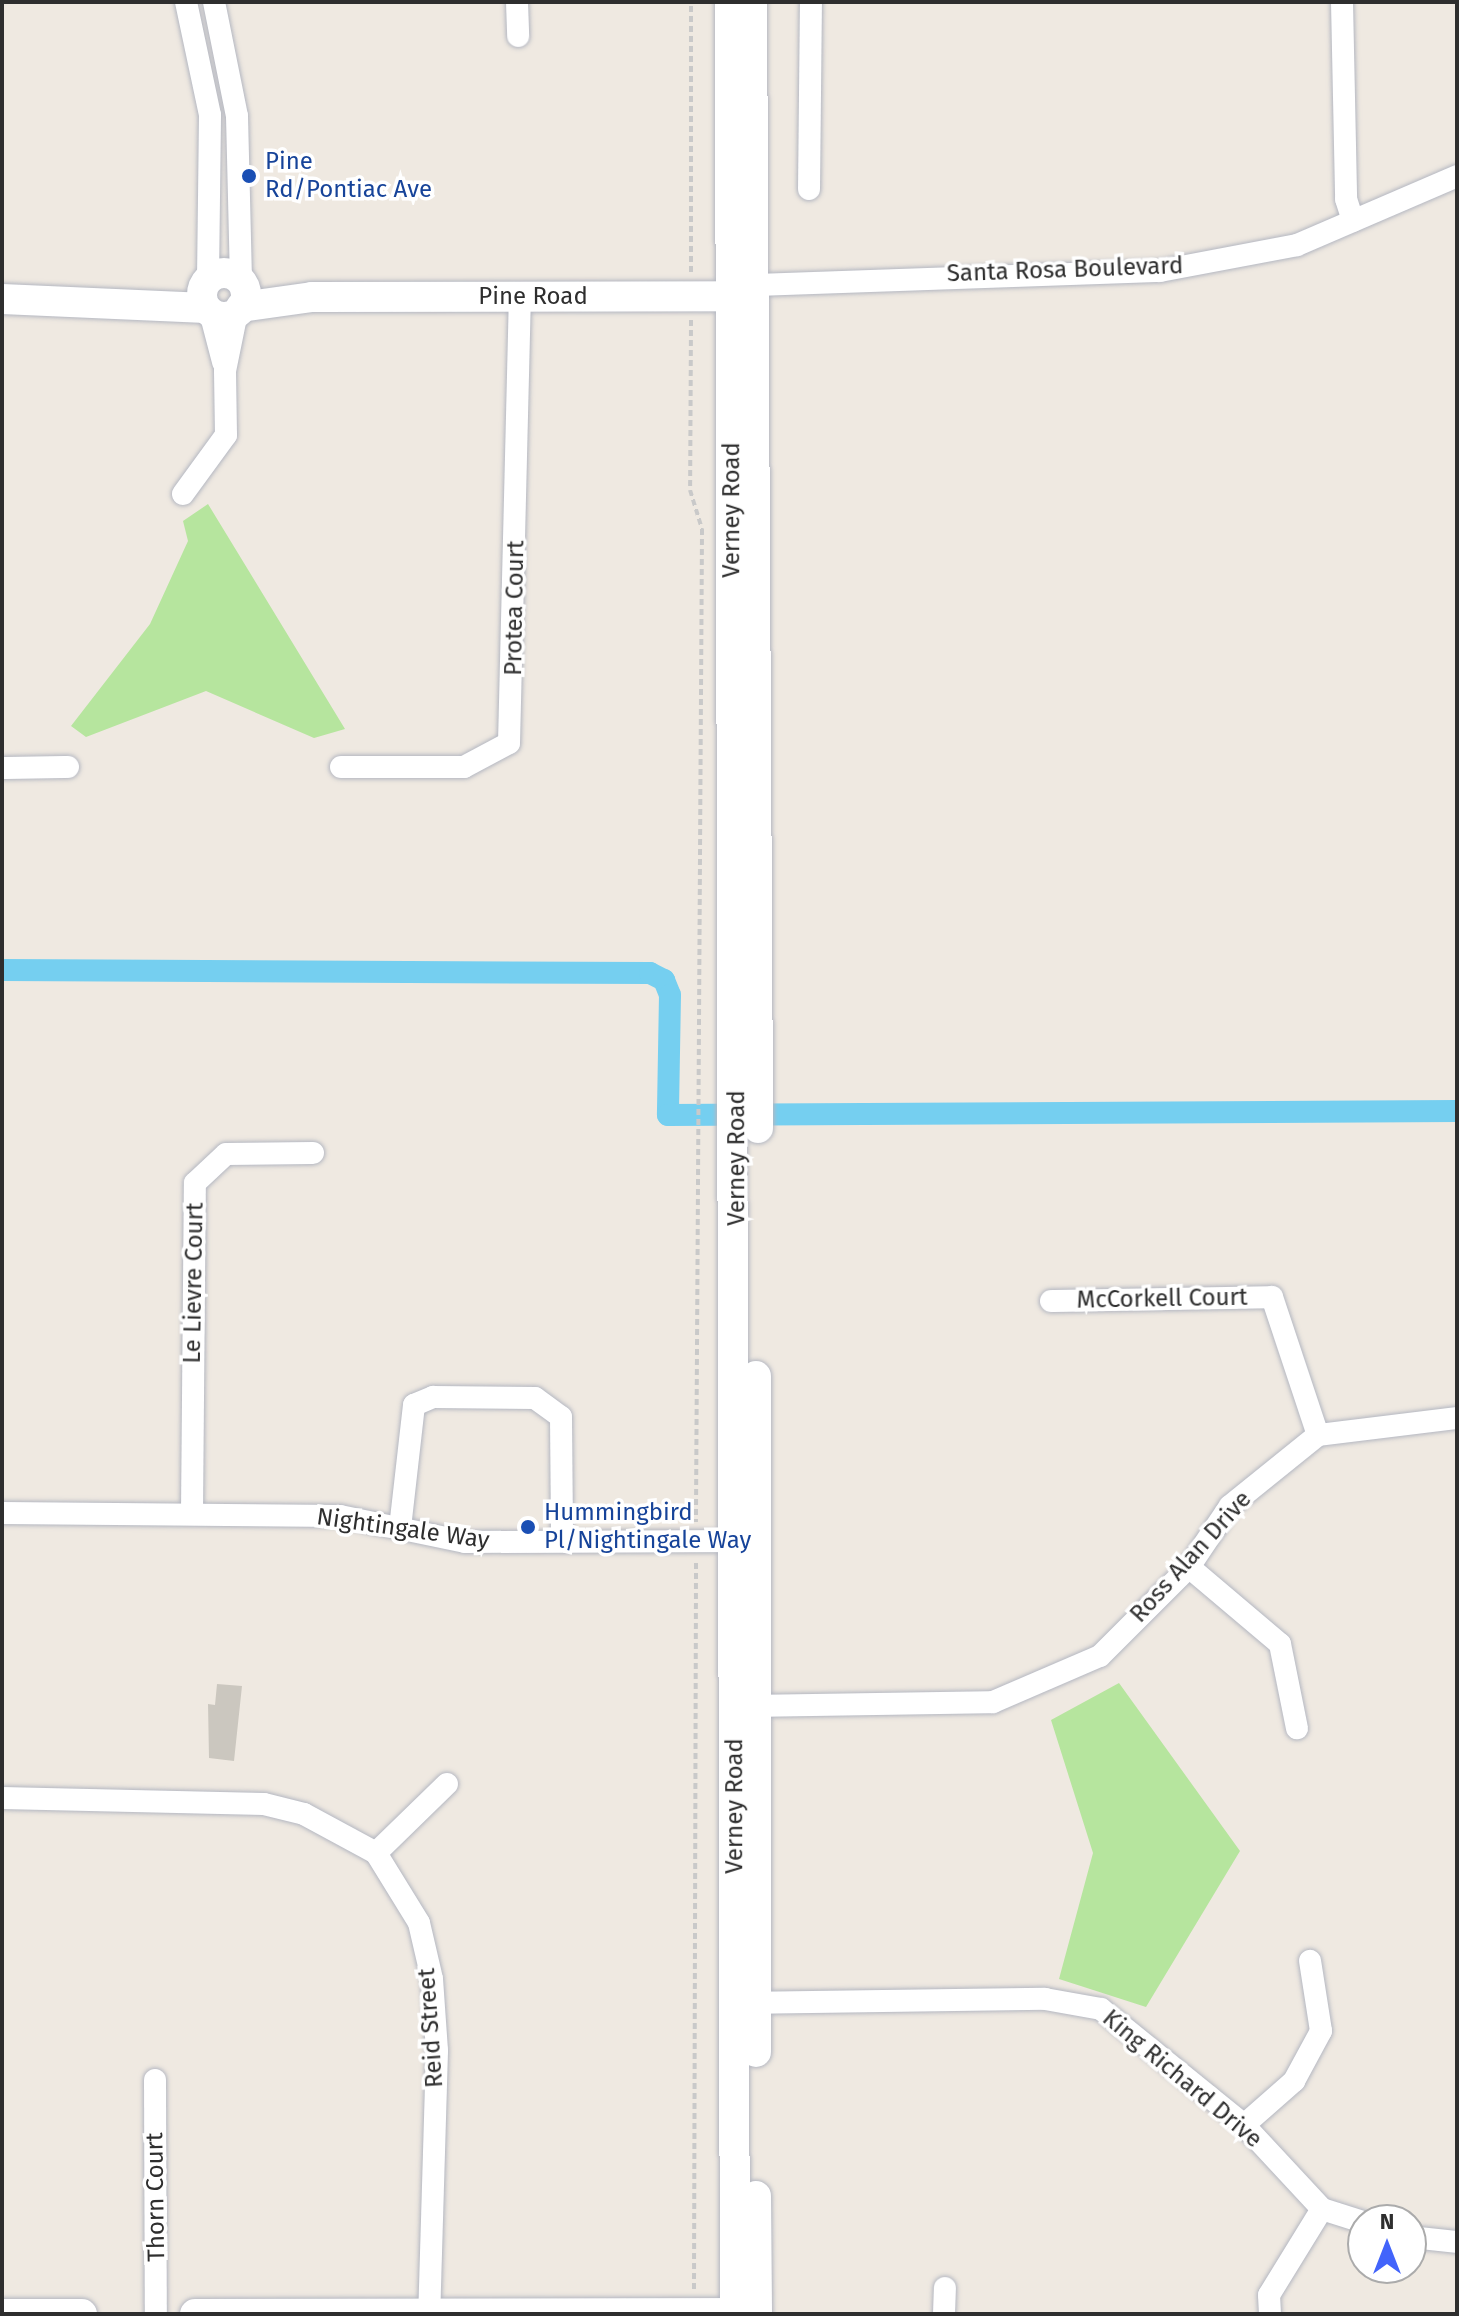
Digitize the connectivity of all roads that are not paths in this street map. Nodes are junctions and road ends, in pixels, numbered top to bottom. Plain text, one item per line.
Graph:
1 (186, 2) edge
2 (214, 2) edge
3 (517, 2) edge
4 (730, 2) edge
5 (752, 2) edge
6 (811, 2) edge
7 (1342, 2) edge
8 (518, 36) dead end
9 (1457, 176) edge
10 (809, 189) dead end
11 (1353, 221) junction
12 (746, 293) junction
13 (224, 296) junction
14 (520, 297) junction
15 (2, 299) edge
16 (183, 494) dead end
17 (68, 767) dead end
18 (341, 767) dead end
19 (2, 768) edge
20 (313, 1153) dead end
21 (1051, 1301) dead end
22 (1457, 1418) edge
23 (1318, 1435) junction
24 (2, 1513) edge
25 (192, 1513) junction
26 (400, 1528) junction
27 (562, 1541) junction
28 (745, 1541) junction
29 (1189, 1567) junction
30 (746, 1706) junction
31 (1297, 1728) dead end
32 (447, 1784) dead end
33 (2, 1798) edge
34 (376, 1853) junction
35 (1310, 1961) dead end
36 (746, 2003) junction
37 (155, 2080) dead end
38 (1244, 2125) junction
39 (1322, 2209) junction
40 (1347, 2217) edge
41 (1427, 2239) edge
42 (1457, 2242) edge
43 (945, 2288) dead end
44 (693, 2313) edge
45 (2, 2314) edge
46 (82, 2314) edge
47 (156, 2314) edge
48 (195, 2314) edge
49 (429, 2314) edge
50 (735, 2314) edge
51 (757, 2314) edge
52 (944, 2314) edge
53 (1270, 2314) edge

1 - 13 street
2 - 13 street
3 - 8 street
4 - 12 street, Verney Road
5 - 12 street, Verney Road
6 - 10 street
7 - 11 street
9 - 11 street, Santa Rosa Boulevard
11 - 12 street, Santa Rosa Boulevard
12 - 14 street, Pine Road
12 - 28 street, Verney Road
13 - 14 street, Pine Road
13 - 15 street, Pine Road
13 - 16 street
14 - 18 street, Protea Court
17 - 19 street
20 - 25 street, Le Lievre Court
21 - 23 street, McCorkell Court
22 - 23 street
23 - 29 street, Ross Alan Drive
24 - 25 street, Nightingale Way
25 - 26 street, Nightingale Way
26 - 27 street, Nightingale Way
26 - 27 street
27 - 28 street, Nightingale Way
28 - 30 street, Verney Road
29 - 30 street, Ross Alan Drive
29 - 31 street
30 - 36 street, Verney Road
32 - 34 street
33 - 34 street, Reid Street
34 - 49 street, Reid Street
35 - 38 street
36 - 38 street, King Richard Drive
36 - 50 street, Verney Road
36 - 51 street, Verney Road
37 - 47 street, Thorn Court
38 - 39 street, King Richard Drive
39 - 40 street, King Richard Drive
39 - 53 street
41 - 42 street
43 - 52 street
44 - 49 street
44 - 50 street
45 - 46 street
48 - 49 street
50 - 51 street

